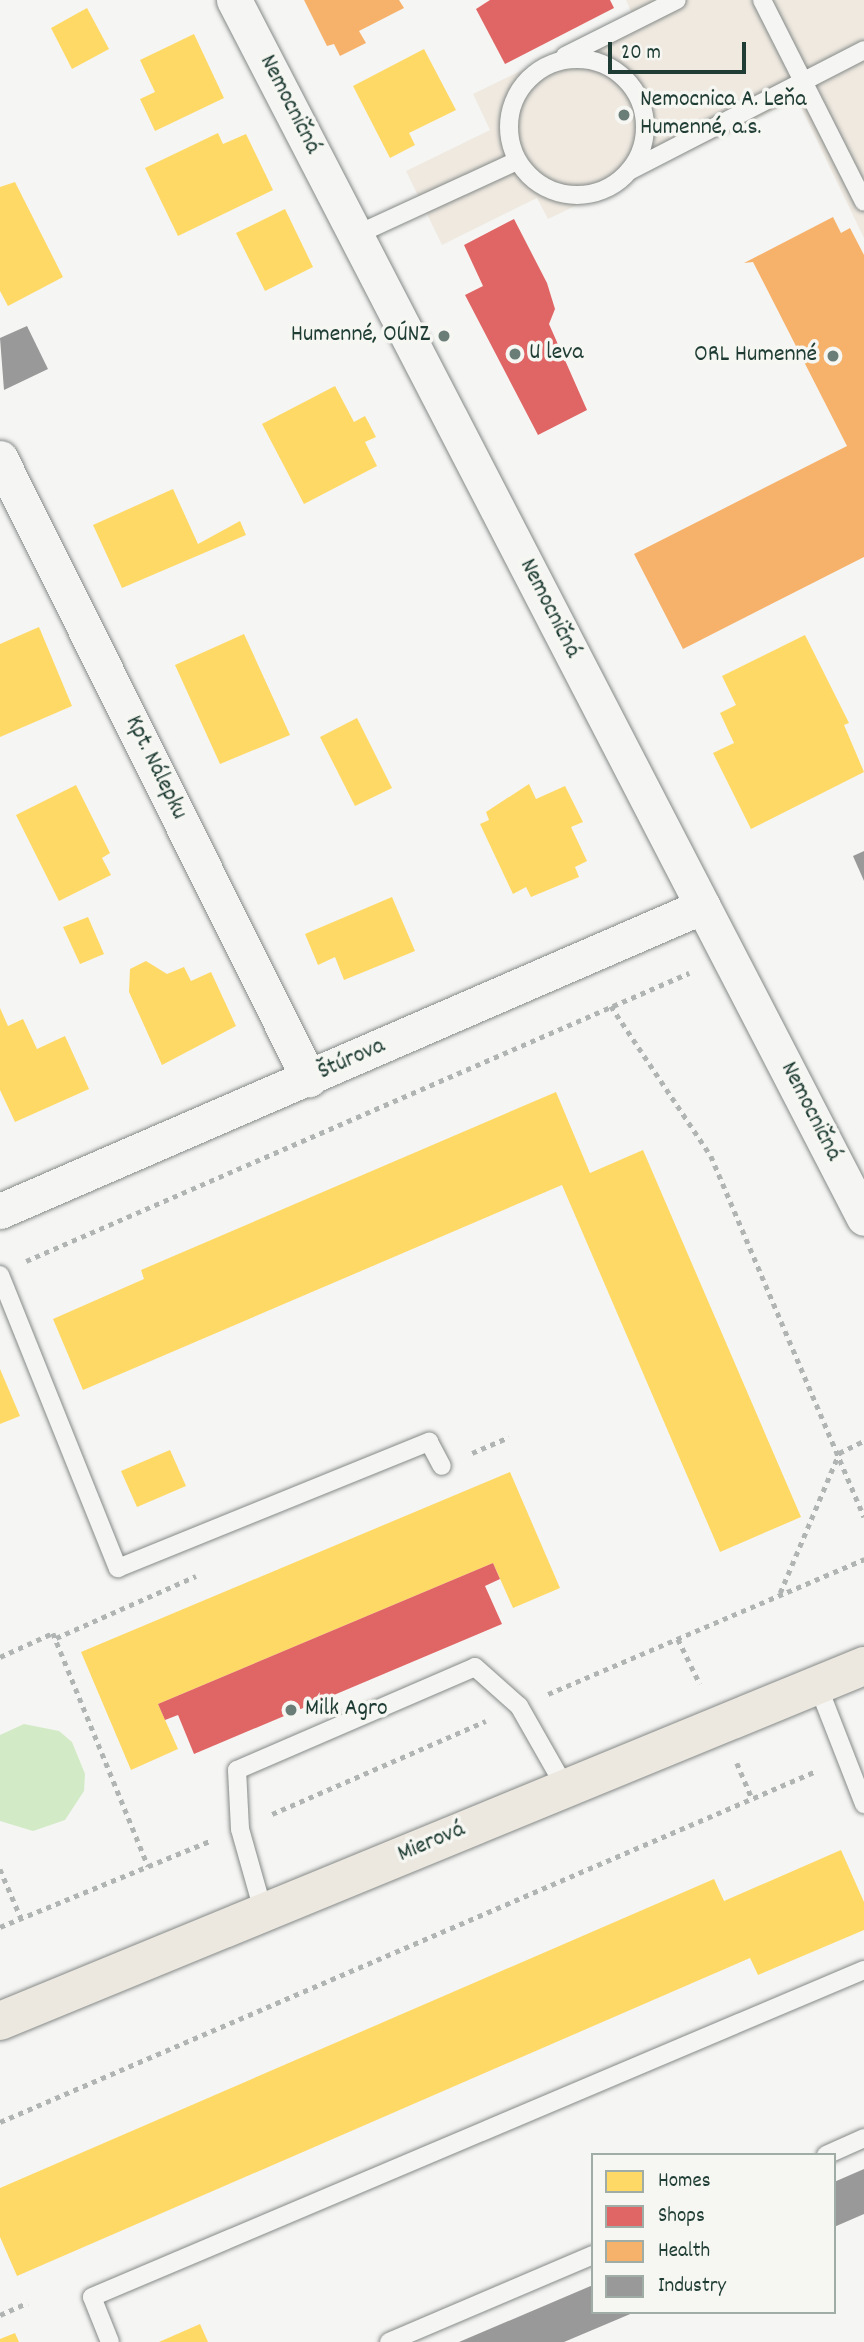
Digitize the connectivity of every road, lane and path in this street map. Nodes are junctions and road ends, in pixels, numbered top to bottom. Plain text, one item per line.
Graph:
1 (234, 0) edge
2 (677, 0) edge
3 (762, 0) edge
4 (864, 50) edge
5 (551, 63) junction
6 (803, 81) junction
7 (517, 161) junction
8 (629, 171) junction
9 (864, 202) edge
10 (356, 235) junction
11 (0, 458) edge
12 (703, 906) junction
13 (700, 968) dead end
14 (611, 1006) junction
15 (309, 1079) junction
16 (0, 1211) edge
17 (864, 1218) edge
18 (6, 1271) edge
19 (864, 1441) edge
20 (839, 1453) junction
21 (442, 1466) dead end
22 (864, 1517) edge
23 (864, 1559) edge
24 (780, 1594) junction
25 (678, 1639) junction
26 (0, 1657) edge
27 (864, 1666) edge
28 (700, 1684) dead end
29 (818, 1686) junction
30 (519, 1706) junction
31 (846, 1759) junction
32 (735, 1760) dead end
33 (565, 1787) junction
34 (752, 1798) junction
35 (864, 1804) edge
36 (240, 1829) junction
37 (148, 1866) junction
38 (0, 1869) edge
39 (264, 1914) junction
40 (21, 1918) junction
41 (0, 1927) edge
42 (864, 1970) edge
43 (0, 2021) edge
44 (0, 2122) edge
45 (864, 2138) edge
46 (830, 2153) edge
47 (591, 2256) edge
48 (27, 2303) dead end
49 (0, 2315) edge
50 (110, 2342) edge
51 (389, 2342) edge

1 - 10 street, Nemocničná
2 - 5 lane
3 - 6 lane
4 - 6 lane
5 - 7 lane
5 - 8 lane
6 - 8 lane
6 - 9 lane
7 - 8 lane
7 - 10 lane
10 - 12 street, Nemocničná
11 - 15 street, Kpt. Nálepku
12 - 15 street, Štúrova
12 - 17 street, Nemocničná
13 - 14 path
14 - 18 path
14 - 20 path
15 - 16 street, Štúrova
18 - 21 lane
19 - 20 path
20 - 22 path
20 - 24 path
23 - 24 path
24 - 25 path
25 - 28 path
25 - 30 path
26 - 37 path
27 - 29 main road, Mierová
29 - 31 lane
29 - 33 main road, Mierová
30 - 33 lane
30 - 36 path
30 - 36 lane
31 - 34 path
31 - 35 lane
32 - 34 path
33 - 39 main road, Mierová
34 - 44 path
36 - 37 path
36 - 39 lane
37 - 40 path
38 - 40 path
39 - 43 main road, Mierová
40 - 41 path
42 - 50 lane
45 - 46 lane
47 - 51 lane
48 - 49 path

